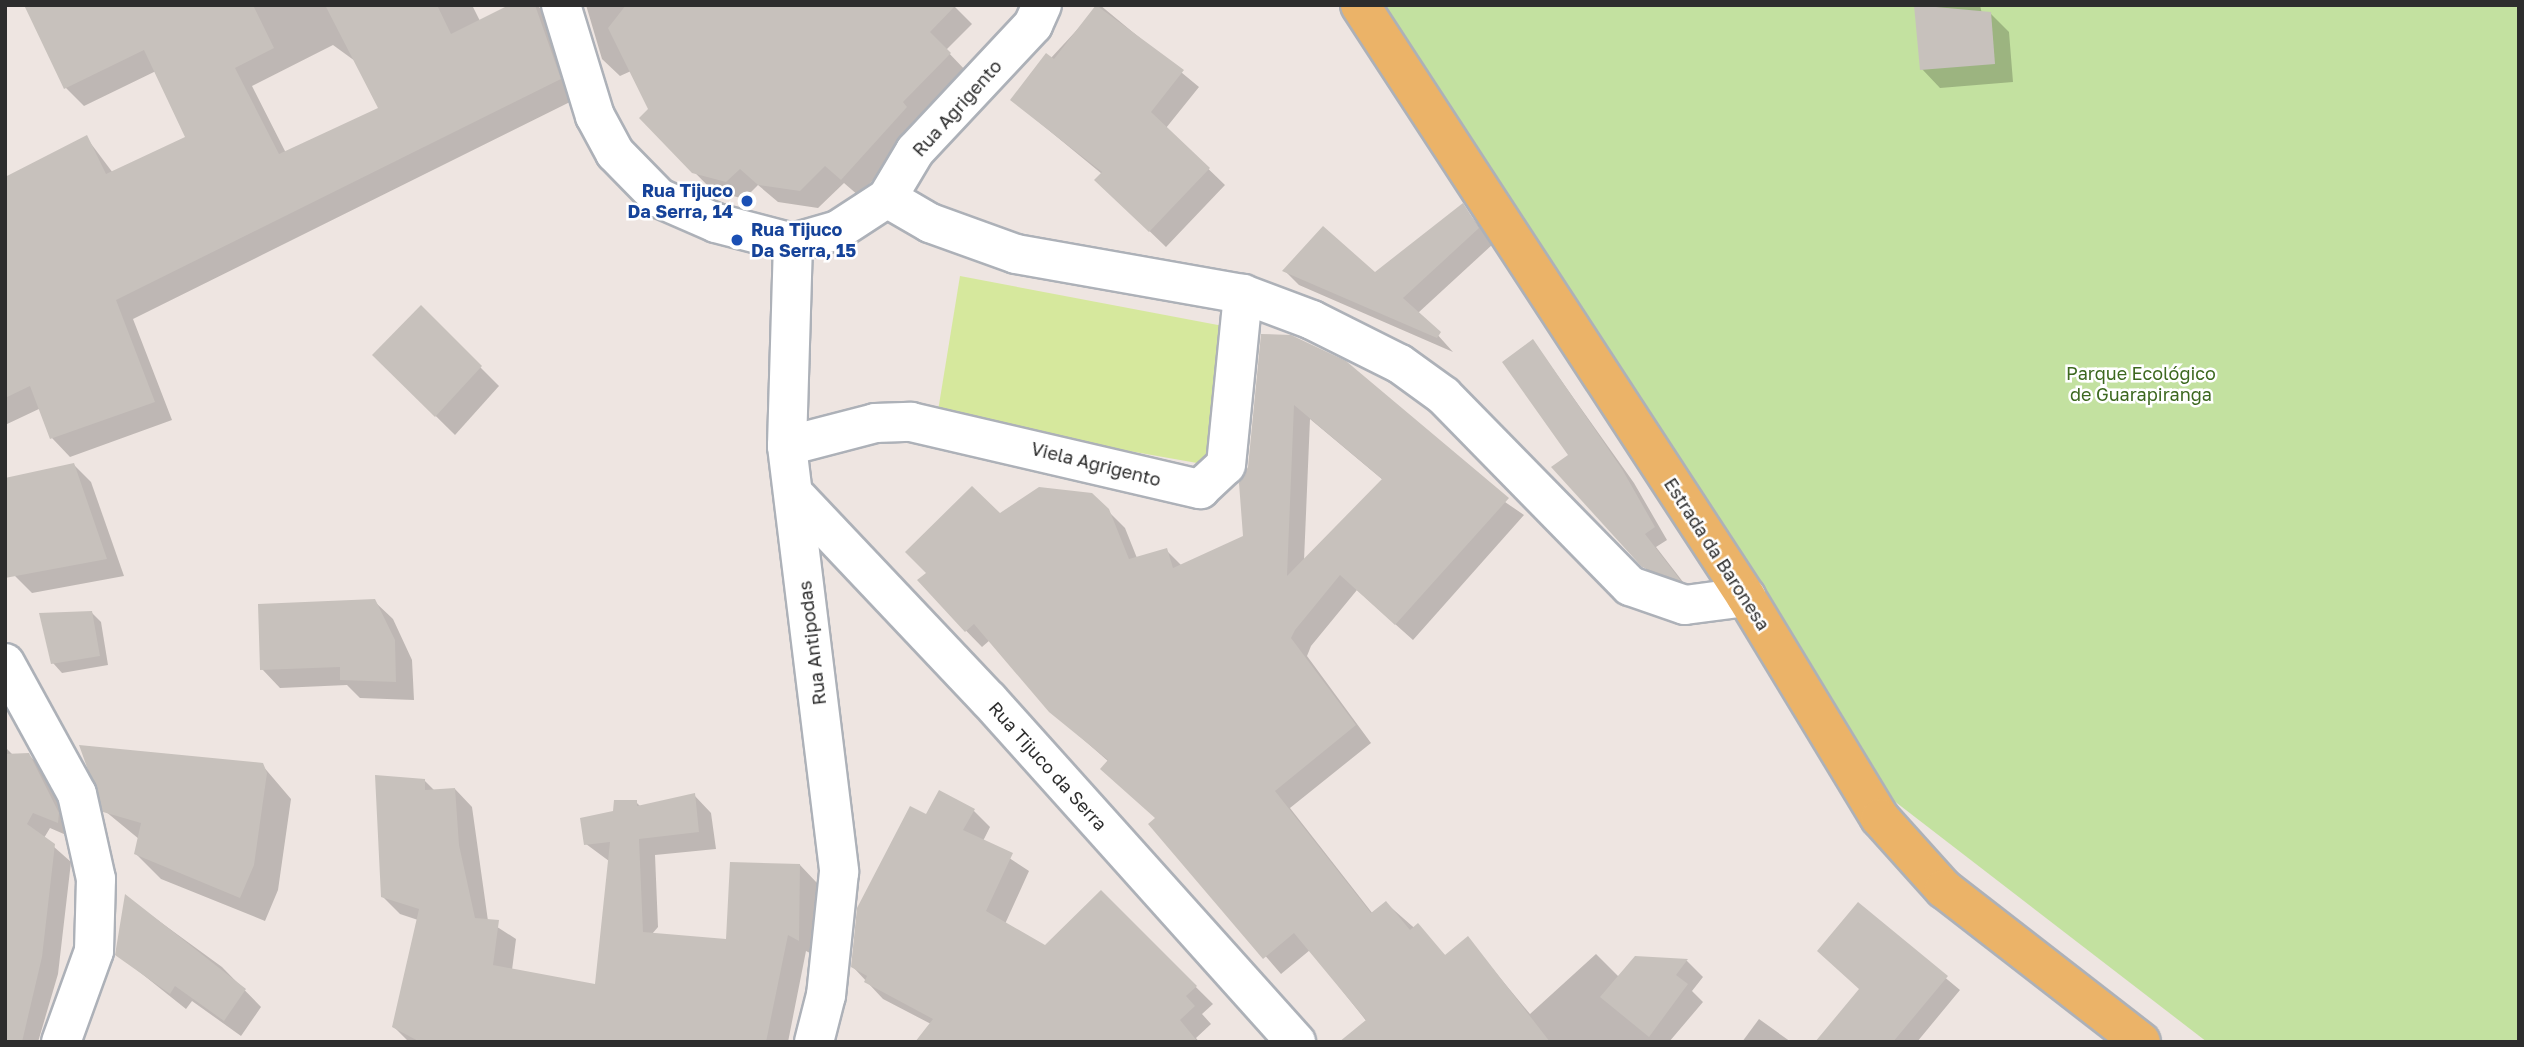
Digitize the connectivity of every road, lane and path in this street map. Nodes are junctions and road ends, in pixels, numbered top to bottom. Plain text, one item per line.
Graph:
1 (561, 5) edge
2 (1042, 5) edge
3 (1360, 5) edge
4 (887, 198) junction
5 (793, 243) junction
6 (1243, 294) junction
7 (787, 446) junction
8 (795, 495) junction
9 (1746, 597) junction
10 (5, 663) edge
11 (61, 1042) edge
12 (814, 1042) edge
13 (1296, 1042) edge
14 (2141, 1042) edge

1 - 5 street
2 - 4 street, Rua Agrigento
3 - 9 main road, Estrada da Baronesa
4 - 5 street, Rua Agrigento
4 - 6 street
5 - 7 street, Rua Antipodas
6 - 7 street, Viela Agrigento
6 - 9 street
7 - 8 street, Rua Antipodas
8 - 12 street, Rua Antipodas
8 - 13 street, Rua Tijuco da Serra
9 - 14 main road, Estrada da Baronesa
10 - 11 street

